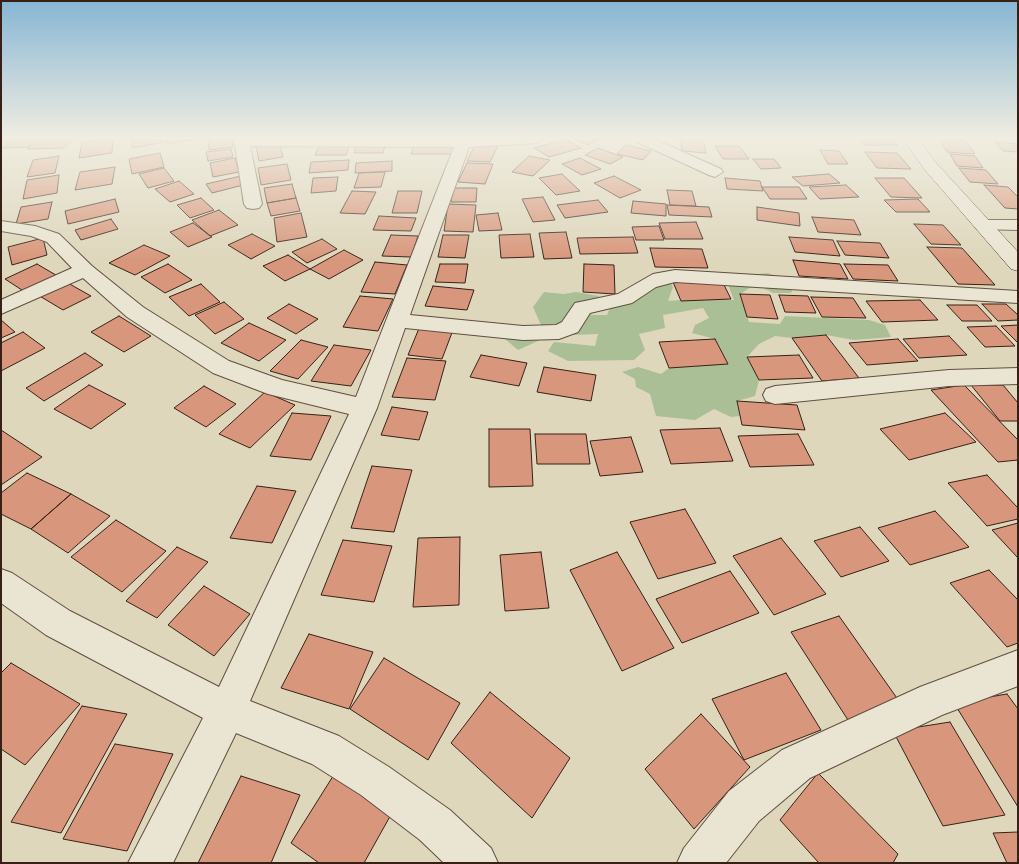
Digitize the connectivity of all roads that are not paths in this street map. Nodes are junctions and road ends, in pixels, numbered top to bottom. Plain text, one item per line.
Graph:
1 (248, 179) edge
2 (449, 179) edge
3 (942, 179) edge
4 (253, 204) dead end
5 (983, 225) junction
6 (1018, 225) edge
7 (1, 226) edge
8 (1018, 265) edge
9 (85, 270) junction
10 (1018, 297) edge
11 (1, 308) edge
12 (397, 320) junction
13 (1018, 376) edge
14 (776, 395) dead end
15 (364, 408) junction
16 (1, 584) edge
17 (1018, 668) edge
18 (227, 711) junction
19 (150, 863) edge
20 (476, 863) edge
21 (699, 863) edge

1 - 4 street
2 - 12 street
3 - 5 street
5 - 6 street
5 - 8 street
7 - 9 street
9 - 11 street
9 - 15 street
10 - 12 street
12 - 15 street
13 - 14 street
15 - 18 street
16 - 18 street
17 - 21 street
18 - 19 street
18 - 20 street

